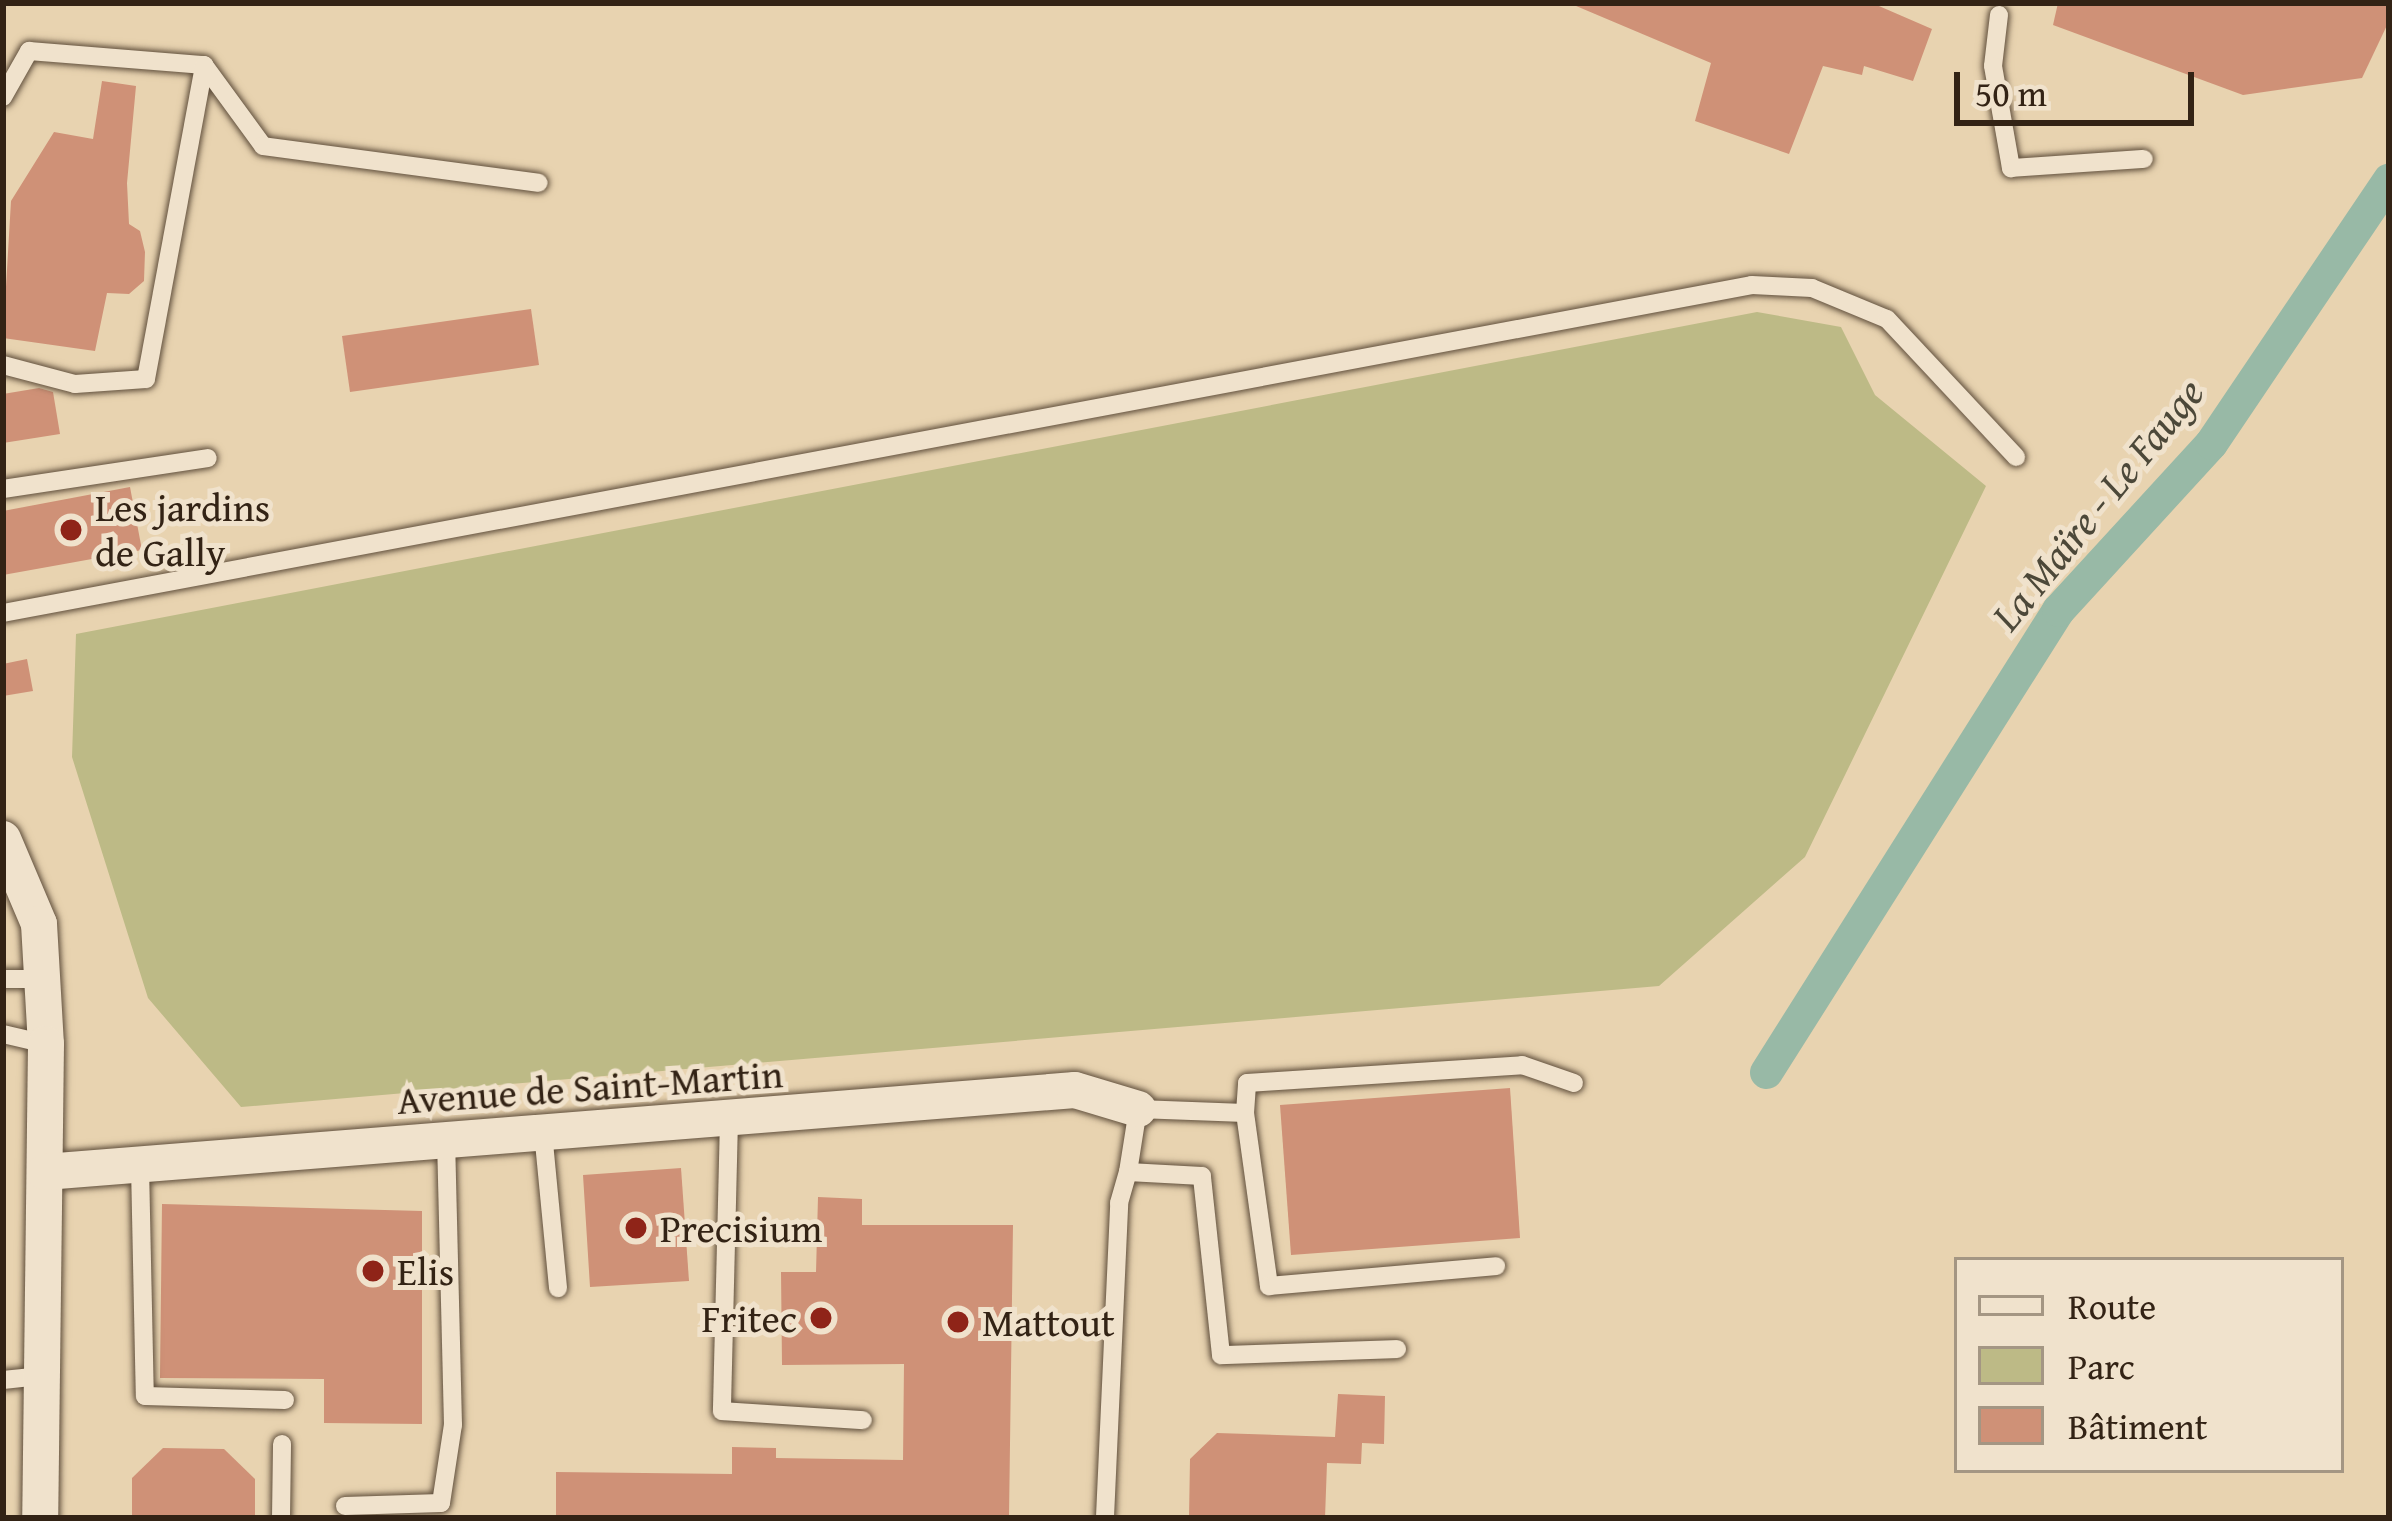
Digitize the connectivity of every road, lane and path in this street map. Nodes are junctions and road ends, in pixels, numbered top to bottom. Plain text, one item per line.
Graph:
1 (2000, 15) dead end
2 (204, 65) junction
3 (3, 98) edge
4 (2144, 159) dead end
5 (538, 183) dead end
6 (3, 365) edge
7 (2016, 457) dead end
8 (208, 458) dead end
9 (3, 489) edge
10 (3, 613) edge
11 (3, 839) edge
12 (42, 979) junction
13 (3, 980) edge
14 (3, 1034) edge
15 (46, 1044) junction
16 (1574, 1083) dead end
17 (1138, 1108) junction
18 (1245, 1113) junction
19 (729, 1120) junction
20 (543, 1132) junction
21 (446, 1139) junction
22 (140, 1166) junction
23 (45, 1172) junction
24 (1128, 1172) junction
25 (1496, 1266) dead end
26 (558, 1288) dead end
27 (1397, 1349) dead end
28 (21, 1378) edge
29 (285, 1400) dead end
30 (863, 1420) dead end
31 (282, 1444) dead end
32 (344, 1506) dead end
33 (1105, 1517) edge
34 (40, 1518) edge
35 (281, 1518) edge

1 - 4 lane
2 - 3 lane
2 - 5 lane
2 - 6 lane
7 - 10 lane
8 - 9 lane
11 - 12 street
12 - 13 lane
12 - 15 street
14 - 15 lane
15 - 23 street
16 - 18 lane
17 - 18 lane
17 - 19 street, Avenue de Saint-Martin
17 - 24 lane
18 - 25 lane
19 - 20 street, Avenue de Saint-Martin
19 - 30 lane
20 - 21 street, Avenue de Saint-Martin
20 - 26 lane
21 - 22 street, Avenue de Saint-Martin
21 - 32 lane
22 - 23 street, Avenue de Saint-Martin
22 - 29 lane
23 - 28 street
24 - 27 lane
24 - 33 lane
28 - 34 street
31 - 35 lane

